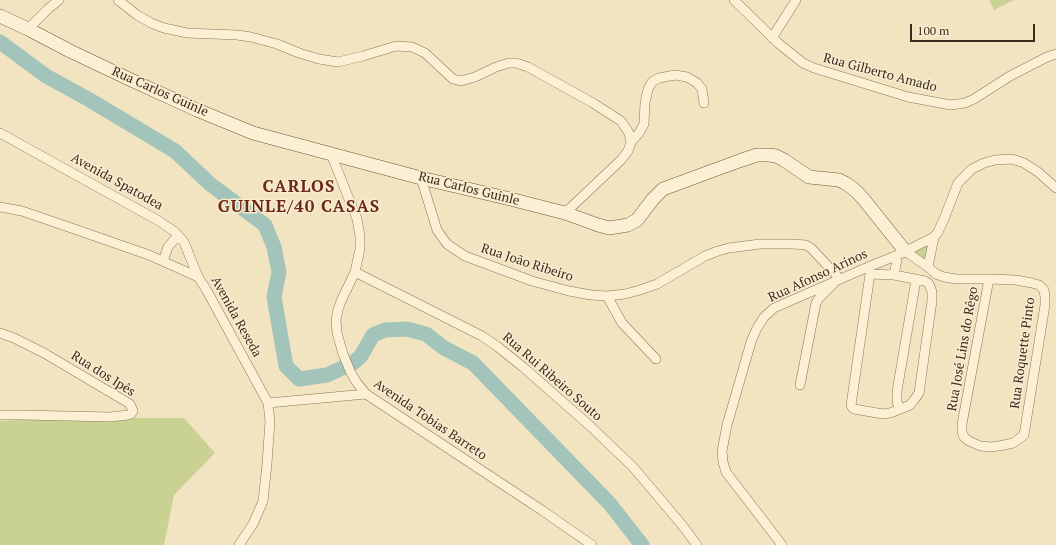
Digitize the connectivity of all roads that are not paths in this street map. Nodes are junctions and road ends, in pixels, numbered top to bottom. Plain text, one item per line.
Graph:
1 (59, 0) edge
2 (118, 0) edge
3 (734, 0) edge
4 (796, 0) edge
5 (0, 16) edge
6 (28, 29) junction
7 (772, 38) junction
8 (1056, 54) edge
9 (704, 102) dead end
10 (0, 133) edge
11 (631, 142) junction
12 (331, 154) junction
13 (421, 178) junction
14 (1056, 188) edge
15 (0, 207) edge
16 (565, 213) junction
17 (178, 235) junction
18 (934, 237) junction
19 (901, 253) junction
20 (163, 261) junction
21 (928, 267) junction
22 (355, 272) junction
23 (894, 275) junction
24 (198, 277) junction
25 (989, 278) junction
26 (839, 280) junction
27 (916, 280) junction
28 (607, 296) junction
29 (0, 333) edge
30 (656, 359) dead end
31 (800, 385) dead end
32 (366, 394) junction
33 (268, 403) junction
34 (898, 409) junction
35 (0, 415) edge
36 (1024, 435) joint
37 (239, 545) edge
38 (592, 545) edge
39 (697, 545) edge
40 (782, 545) edge

1 - 6 street
2 - 11 street
3 - 7 street, Rua Gilberto Amado
4 - 7 street
5 - 6 street, Rua Carlos Guinle
6 - 12 street, Rua Carlos Guinle
7 - 8 street, Rua Gilberto Amado
9 - 11 street
10 - 17 street, Avenida Spatodea
11 - 16 street
12 - 13 street, Rua Carlos Guinle
12 - 22 street, Avenida Tobias Barreto
13 - 16 street, Rua Carlos Guinle
13 - 28 street, Rua João Ribeiro
14 - 18 street
15 - 20 street, Avenida Reseda
16 - 19 street, Rua Carlos Guinle
17 - 20 street
17 - 24 street, Avenida Spatodea
18 - 19 street, Rua Afonso Arinos
18 - 21 street
19 - 21 street
19 - 23 street
19 - 26 street, Rua Afonso Arinos
20 - 24 street, Avenida Reseda
21 - 25 street
22 - 32 street, Avenida Tobias Barreto
22 - 39 street, Rua Rui Ribeiro Souto
23 - 27 street
23 - 34 street
24 - 33 street, Avenida Reseda
25 - 36 street, Rua Roquette Pinto
25 - 36 street, Rua José Lins do Rêgo
26 - 28 street, Rua João Ribeiro
26 - 31 street
26 - 40 street, Rua Afonso Arinos
27 - 34 street
27 - 34 street
28 - 30 street
29 - 35 street, Rua dos Ipês
32 - 33 street
32 - 38 street, Avenida Tobias Barreto
33 - 37 street, Avenida Reseda

